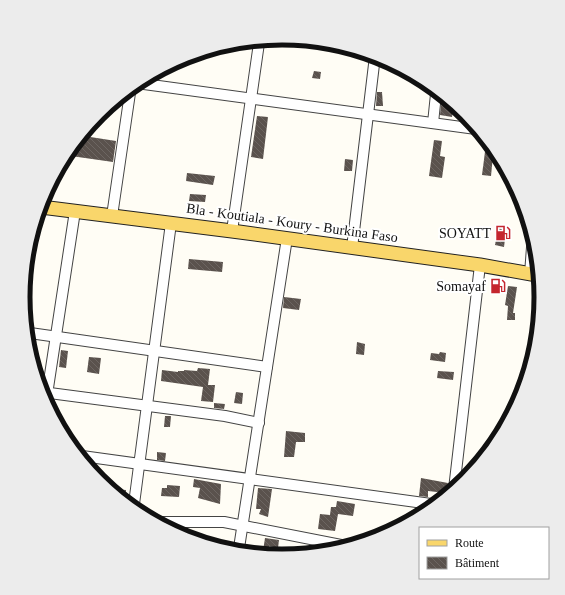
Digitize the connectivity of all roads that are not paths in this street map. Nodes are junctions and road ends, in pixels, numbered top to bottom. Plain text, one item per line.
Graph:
1 (258, 46) edge
2 (374, 62) edge
3 (148, 84) edge
4 (129, 97) edge
5 (436, 97) edge
6 (251, 98) junction
7 (368, 114) junction
8 (433, 123) junction
9 (469, 128) edge
10 (46, 208) edge
11 (75, 211) junction
12 (112, 216) junction
13 (171, 223) junction
14 (232, 230) junction
15 (287, 238) junction
16 (352, 248) junction
17 (480, 265) junction
18 (534, 274) edge
19 (33, 333) edge
20 (55, 337) junction
21 (154, 351) junction
22 (267, 367) junction
23 (46, 387) edge
24 (50, 396) edge
25 (147, 406) junction
26 (259, 423) junction
27 (87, 457) edge
28 (139, 464) junction
29 (250, 479) junction
30 (455, 482) edge
31 (134, 502) edge
32 (428, 504) edge
33 (167, 522) edge
34 (243, 525) junction
35 (336, 544) edge
36 (239, 546) edge

1 - 6 street
2 - 7 street
3 - 6 street
4 - 12 street
5 - 8 street
6 - 7 street
6 - 14 street
7 - 8 street
7 - 16 street
8 - 9 street
10 - 11 main road, Bla - Koutiala - Koury - Burkina Faso
11 - 12 main road, Bla - Koutiala - Koury - Burkina Faso
11 - 20 street
12 - 13 main road, Bla - Koutiala - Koury - Burkina Faso
13 - 14 main road, Bla - Koutiala - Koury - Burkina Faso
13 - 21 street
14 - 15 main road, Bla - Koutiala - Koury - Burkina Faso
15 - 16 main road, Bla - Koutiala - Koury - Burkina Faso
15 - 22 street
16 - 17 main road, Bla - Koutiala - Koury - Burkina Faso
17 - 18 main road, Bla - Koutiala - Koury - Burkina Faso
17 - 30 street
19 - 20 street
20 - 21 street
20 - 23 street
21 - 22 street
21 - 25 street
22 - 26 street
24 - 25 street
25 - 26 street
25 - 28 street
26 - 29 street
27 - 28 street
28 - 29 street
28 - 31 street
29 - 32 street
29 - 34 street
33 - 34 street
34 - 35 street
34 - 36 street

